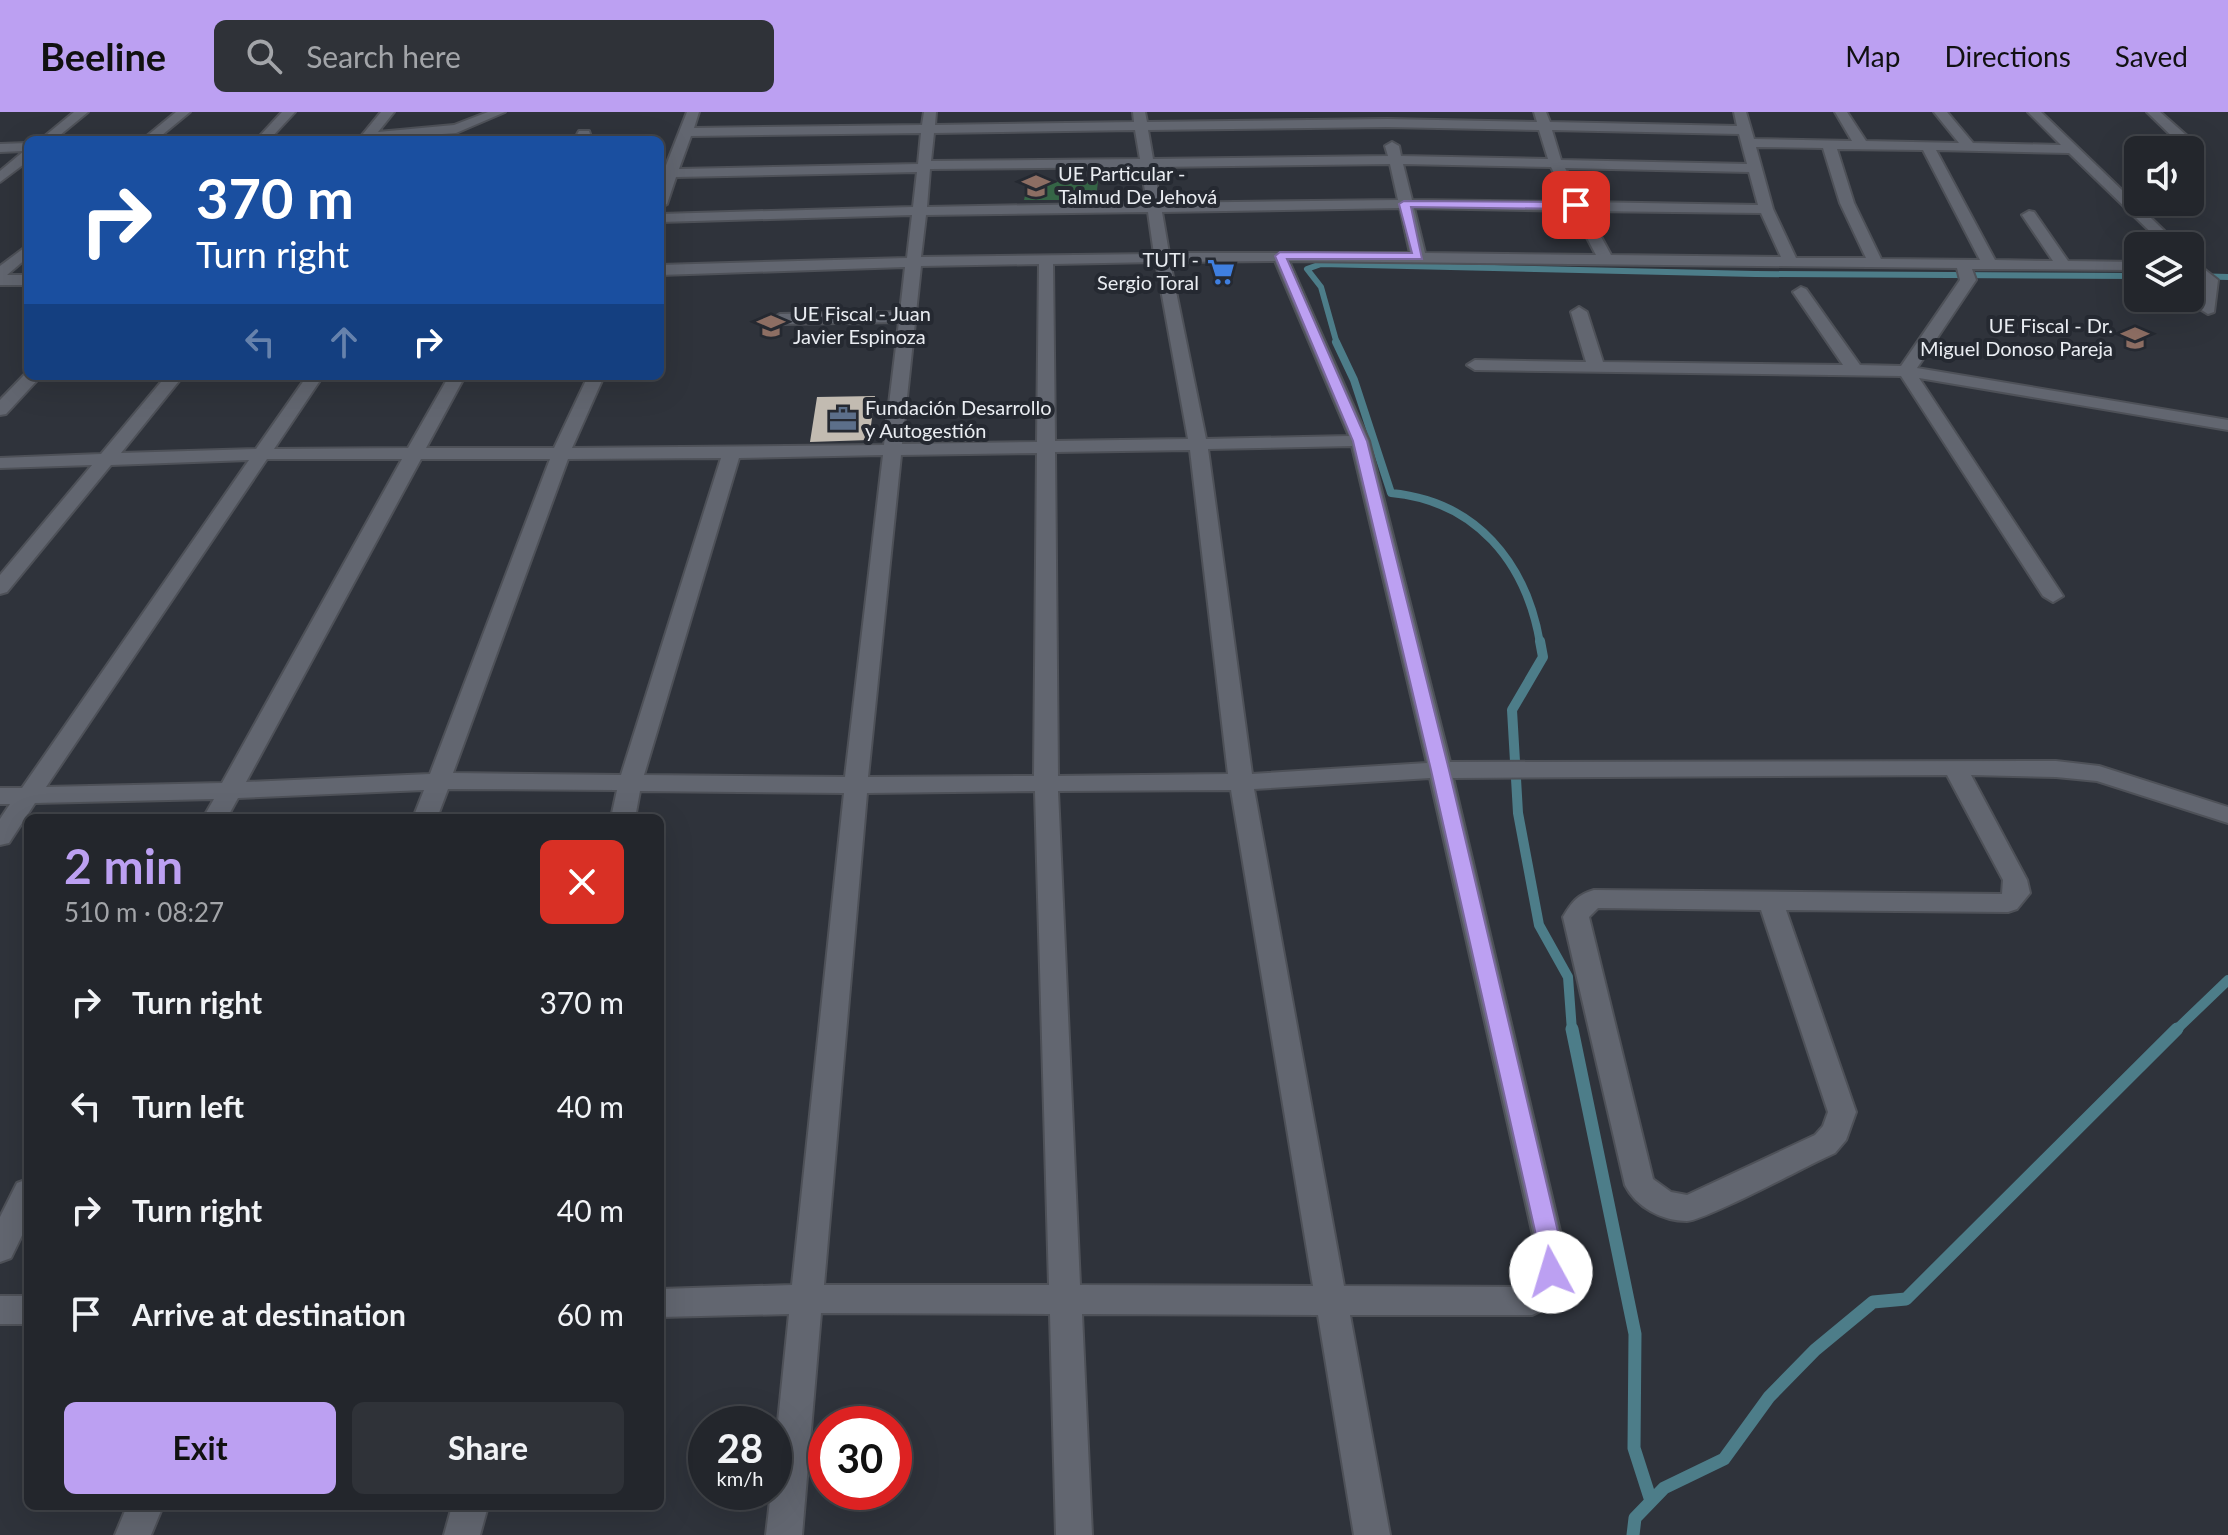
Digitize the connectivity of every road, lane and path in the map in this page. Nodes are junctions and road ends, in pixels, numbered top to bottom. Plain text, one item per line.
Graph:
1 (82, 112) edge
2 (184, 112) edge
3 (289, 112) edge
4 (388, 112) edge
5 (499, 112) edge
6 (693, 112) edge
7 (1740, 112) edge
8 (1841, 112) edge
9 (1940, 112) edge
10 (2034, 112) edge
11 (2153, 112) edge
12 (1387, 118) edge
13 (1542, 118) edge
14 (1140, 119) edge
15 (928, 120) edge
16 (686, 132) junction
17 (51, 136) edge
18 (153, 136) edge
19 (266, 136) edge
20 (368, 136) edge
21 (393, 136) edge
22 (1748, 136) junction
23 (2179, 136) edge
24 (1829, 145) junction
25 (1862, 146) junction
26 (24, 147) edge
27 (1969, 147) junction
28 (0, 148) edge
29 (1928, 148) junction
30 (2072, 149) junction
31 (24, 157) edge
32 (1394, 160) junction
33 (1148, 163) junction
34 (1556, 164) junction
35 (924, 166) junction
36 (1756, 168) junction
37 (670, 173) junction
38 (0, 178) edge
39 (664, 192) edge
40 (1404, 204) junction
41 (1576, 205) junction
42 (1156, 208) junction
43 (1766, 209) junction
44 (917, 211) junction
45 (2029, 215) dead end
46 (664, 218) edge
47 (2158, 232) edge
48 (24, 253) edge
49 (1280, 256) junction
50 (1162, 257) junction
51 (1418, 257) junction
52 (1046, 259) junction
53 (1605, 259) junction
54 (912, 262) junction
55 (1791, 262) junction
56 (1875, 262) junction
57 (1963, 264) junction
58 (1990, 264) junction
59 (2064, 265) junction
60 (2124, 266) edge
61 (2204, 266) edge
62 (2217, 267) dead end
63 (664, 270) edge
64 (2204, 275) edge
65 (0, 277) edge
66 (24, 280) edge
67 (1801, 292) dead end
68 (2208, 309) dead end
69 (1579, 312) dead end
70 (907, 317) junction
71 (780, 319) dead end
72 (1475, 365) dead end
73 (1596, 366) junction
74 (1855, 370) junction
75 (1906, 371) junction
76 (29, 380) edge
77 (172, 380) edge
78 (312, 380) edge
79 (455, 380) edge
80 (594, 380) edge
81 (0, 410) edge
82 (2228, 425) edge
83 (1360, 441) junction
84 (1198, 443) junction
85 (1048, 447) junction
86 (895, 450) junction
87 (561, 453) junction
88 (732, 453) junction
89 (261, 454) junction
90 (415, 455) junction
91 (105, 459) junction
92 (0, 463) edge
93 (0, 588) edge
94 (2053, 596) dead end
95 (1955, 767) junction
96 (1440, 770) junction
97 (441, 781) junction
98 (1046, 782) junction
99 (1241, 782) junction
100 (630, 783) junction
101 (856, 785) junction
102 (228, 791) junction
103 (0, 796) edge
104 (27, 796) junction
105 (217, 814) edge
106 (427, 814) edge
107 (624, 814) edge
108 (2228, 815) edge
109 (0, 837) edge
110 (1771, 903) junction
111 (24, 1200) edge
112 (0, 1248) edge
113 (809, 1299) junction
114 (1065, 1300) junction
115 (1332, 1302) junction
116 (664, 1303) edge
117 (0, 1310) edge
118 (24, 1310) edge
119 (143, 1510) edge
120 (469, 1510) edge
121 (133, 1535) edge
122 (462, 1535) edge
123 (784, 1535) edge
124 (1074, 1535) edge
125 (1372, 1535) edge

1 - 17 street
2 - 18 street
3 - 19 street
4 - 20 street
5 - 21 street
6 - 16 street
7 - 22 street
8 - 25 street
9 - 27 street
10 - 30 street
11 - 23 street
12 - 13 street
12 - 14 street
12 - 32 street
13 - 22 street
13 - 34 street
14 - 15 street
14 - 33 street
15 - 16 street
15 - 35 street
16 - 37 street
22 - 24 street
22 - 36 street
24 - 25 street
24 - 56 street
25 - 29 street
26 - 28 street
27 - 29 street
27 - 30 street
29 - 58 street
30 - 47 street
31 - 38 street
32 - 33 street
32 - 34 street
32 - 40 street
33 - 35 street
33 - 42 street
34 - 36 street
34 - 41 street
35 - 37 street
35 - 44 street
36 - 43 street
37 - 39 street
40 - 41 street
40 - 42 street
40 - 51 street
41 - 43 street
41 - 53 street
42 - 44 street
42 - 50 street
43 - 55 street
44 - 46 street
44 - 54 street
45 - 59 street
48 - 65 street
49 - 50 street
49 - 51 street
49 - 83 street
50 - 52 street
50 - 84 street
51 - 53 street
52 - 54 street
52 - 85 street
53 - 55 street
54 - 63 street
54 - 70 street
55 - 56 street
56 - 57 street
57 - 58 street
57 - 75 street
58 - 59 street
59 - 60 street
61 - 62 street
64 - 68 street
65 - 66 street
67 - 74 street
69 - 73 street
70 - 71 street
70 - 86 street
72 - 73 street
73 - 74 street
74 - 75 street
75 - 82 street
75 - 94 street
76 - 81 street
77 - 91 street
78 - 89 street
79 - 90 street
80 - 87 street
83 - 84 street
83 - 96 street
84 - 85 street
84 - 99 street
85 - 86 street
85 - 98 street
86 - 88 street
86 - 101 street
87 - 88 street
87 - 90 street
87 - 97 street
88 - 100 street
89 - 90 street
89 - 91 street
89 - 104 street
90 - 102 street
91 - 92 street
91 - 93 street
95 - 96 street
95 - 108 street
95 - 110 street
96 - 99 street
96 - 115 street
97 - 100 street
97 - 102 street
97 - 106 street
98 - 99 street
98 - 101 street
98 - 114 street
99 - 115 street
100 - 101 street
100 - 107 street
101 - 113 street
102 - 104 street
102 - 105 street
103 - 104 street
104 - 109 street
110 - 110 street
111 - 112 street
113 - 114 street
113 - 116 street
113 - 123 street
114 - 115 street
114 - 124 street
115 - 125 street
117 - 118 street
119 - 121 street
120 - 122 street

